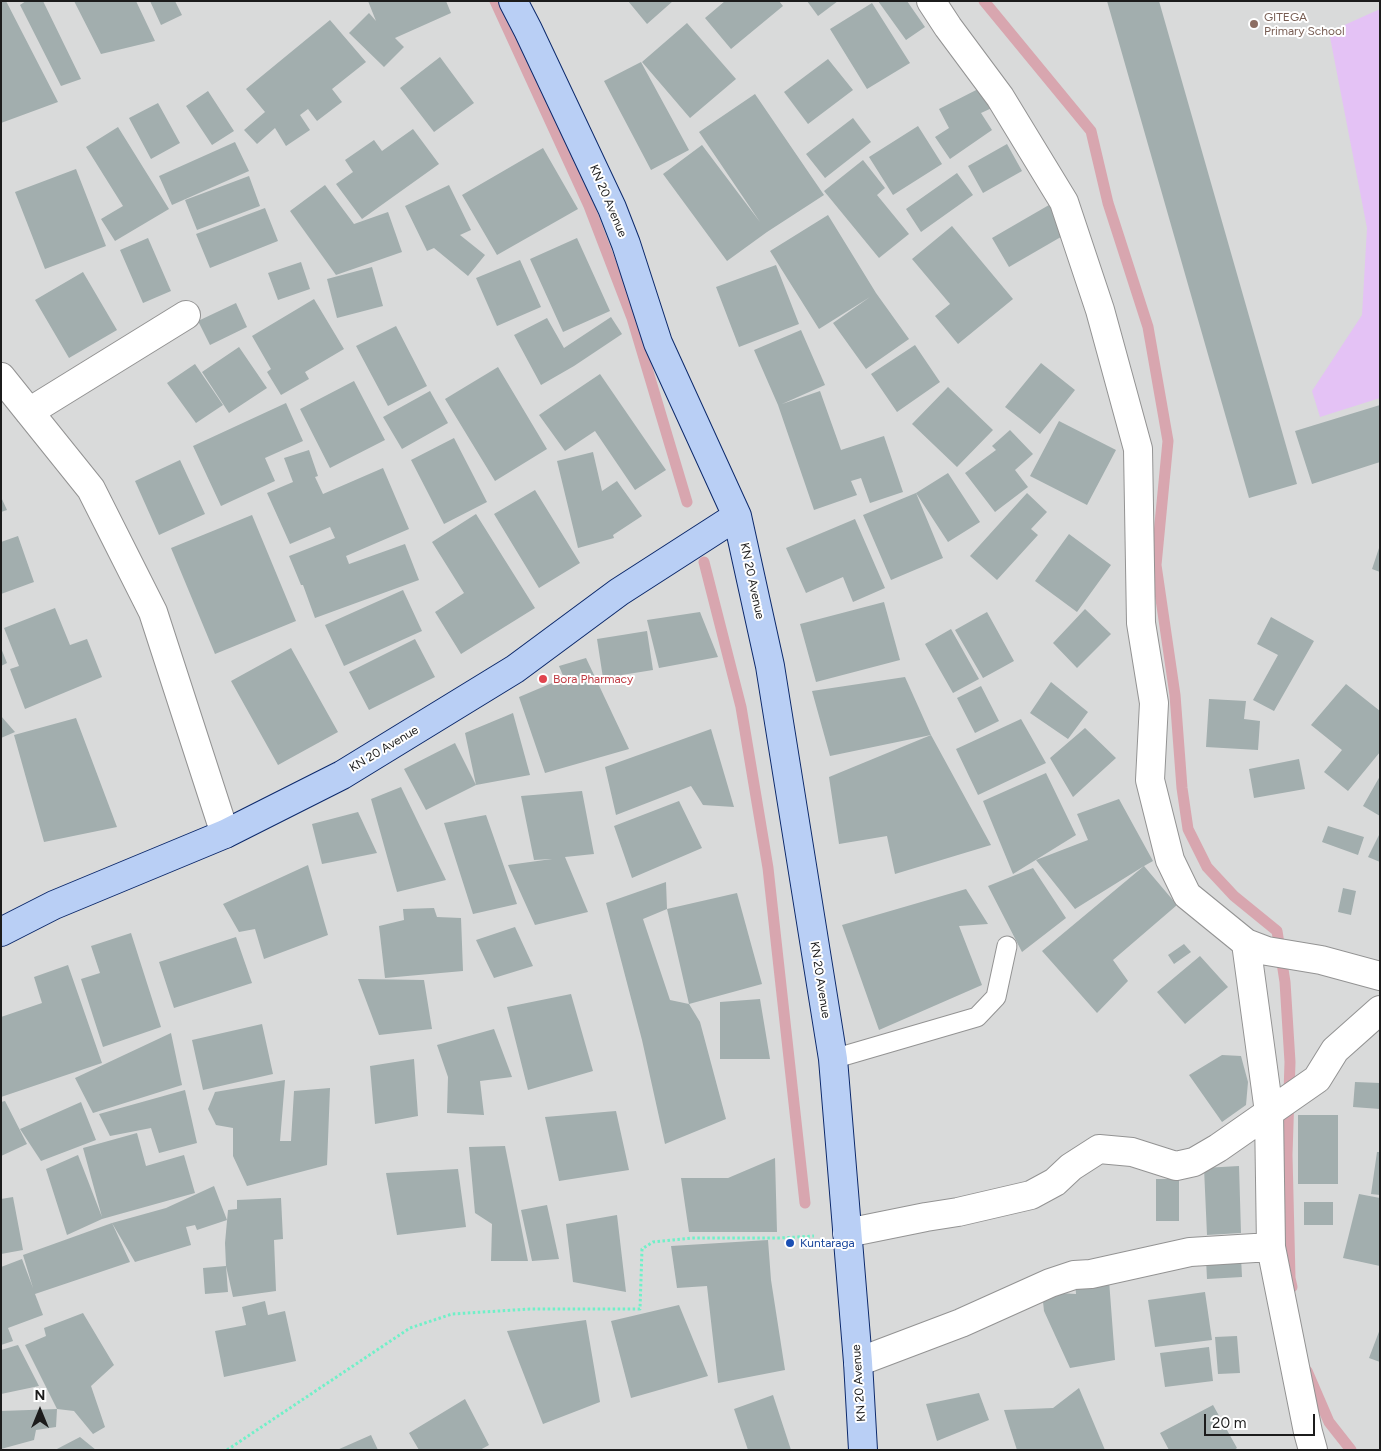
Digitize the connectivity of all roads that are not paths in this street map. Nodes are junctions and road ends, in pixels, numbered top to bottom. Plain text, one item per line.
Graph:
1 (513, 1) edge
2 (931, 1) edge
3 (186, 314) dead end
4 (1, 377) edge
5 (30, 412) junction
6 (738, 516) junction
7 (225, 834) junction
8 (1, 932) edge
9 (1007, 946) dead end
10 (1257, 947) junction
11 (1380, 976) edge
12 (1380, 1010) edge
13 (833, 1059) junction
14 (1274, 1109) junction
15 (847, 1233) junction
16 (1271, 1247) junction
17 (858, 1362) junction
18 (863, 1450) edge
19 (1313, 1450) edge

1 - 6 main road, KN 20 Avenue
2 - 10 street
3 - 5 street
4 - 5 street
5 - 7 street
6 - 7 main road, KN 20 Avenue
6 - 13 main road, KN 20 Avenue
7 - 8 main road, KN 20 Avenue
9 - 13 lane
10 - 11 street
10 - 14 street
12 - 14 street
13 - 15 main road, KN 20 Avenue
14 - 15 street
14 - 16 street
15 - 17 main road, KN 20 Avenue
16 - 17 street
16 - 19 street
17 - 18 main road, KN 20 Avenue

